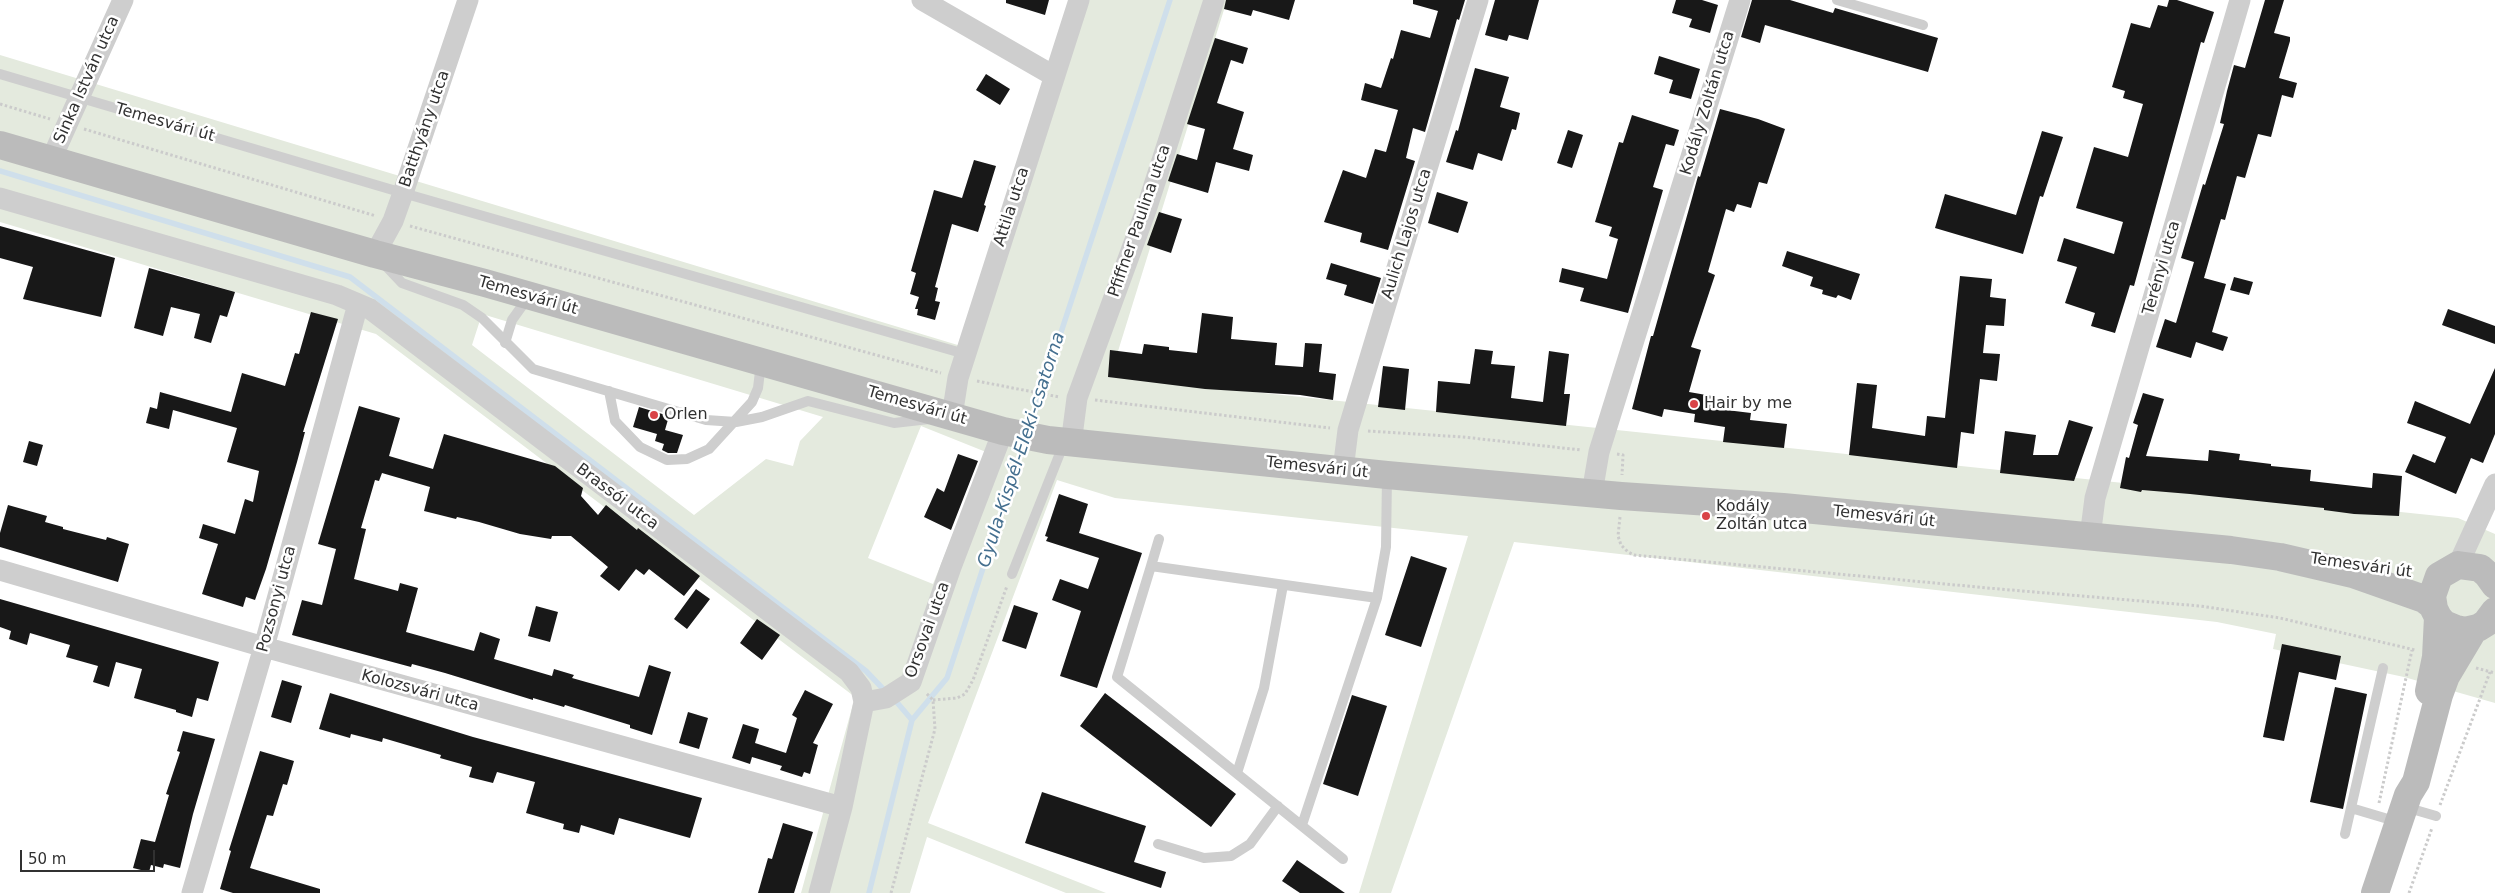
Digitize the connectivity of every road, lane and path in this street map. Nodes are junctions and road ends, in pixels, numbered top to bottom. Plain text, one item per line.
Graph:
1 (123, 0) edge
2 (468, 0) edge
3 (922, 0) edge
4 (1079, 0) edge
5 (1214, 0) edge
6 (1478, 0) edge
7 (1740, 0) edge
8 (1837, 0) edge
9 (2240, 0) edge
10 (1923, 25) dead end
11 (0, 74) edge
12 (1054, 76) junction
13 (80, 98) junction
14 (0, 104) edge
15 (68, 124) junction
16 (0, 145) edge
17 (51, 160) junction
18 (403, 193) junction
19 (0, 198) edge
20 (393, 221) junction
21 (375, 254) junction
22 (535, 298) junction
23 (358, 304) junction
24 (505, 343) junction
25 (965, 354) junction
26 (761, 362) junction
27 (958, 378) junction
28 (608, 391) junction
29 (1050, 397) dead end
30 (952, 416) junction
31 (736, 422) junction
32 (1008, 432) junction
33 (1061, 442) junction
34 (1343, 470) junction
35 (1386, 475) junction
36 (2492, 490) edge
37 (1592, 493) junction
38 (2090, 537) junction
39 (1159, 539) dead end
40 (2280, 558) junction
41 (1151, 566) junction
42 (0, 570) edge
43 (1012, 574) joint
44 (2470, 574) edge
45 (1284, 585) junction
46 (1377, 598) junction
47 (2435, 611) junction
48 (2487, 623) edge
49 (264, 648) junction
50 (2412, 649) dead end
51 (2383, 668) dead end
52 (2490, 672) dead end
53 (928, 695) dead end
54 (933, 699) junction
55 (864, 702) junction
56 (1237, 773) junction
57 (1278, 806) junction
58 (842, 807) junction
59 (2351, 808) junction
60 (2397, 810) junction
61 (2436, 816) junction
62 (1302, 825) junction
63 (2345, 834) dead end
64 (1158, 844) dead end
65 (1343, 859) dead end
66 (192, 893) edge
67 (819, 893) edge
68 (891, 893) edge
69 (2375, 893) edge
70 (2409, 893) edge

1 - 13 street, Sinka István utca
2 - 18 street, Batthyány utca
3 - 12 street
4 - 12 street, Attila utca
5 - 33 street, Pfiffner Paulina utca
6 - 34 street, Aulich Lajos utca
7 - 37 street, Kodály Zoltán utca
8 - 10 lane
9 - 38 street, Terényi utca
11 - 13 lane, Temesvári út
12 - 25 street, Attila utca
13 - 15 street, Sinka István utca
13 - 18 lane, Temesvári út
14 - 15 path
15 - 17 street, Sinka István utca
15 - 20 path
16 - 17 street, Temesvári út
17 - 21 street, Temesvári út
18 - 20 street, Batthyány utca
18 - 25 lane, Temesvári út
19 - 23 street
20 - 21 street, Batthyány utca
20 - 27 path
21 - 22 street, Temesvári út
21 - 24 lane
22 - 24 lane
22 - 26 street, Temesvári út
23 - 49 street, Pozsonyi utca
23 - 55 street, Brassói utca
24 - 28 lane
25 - 27 street, Attila utca
26 - 30 street, Temesvári út
26 - 31 lane
27 - 29 path
27 - 30 street, Attila utca
28 - 31 lane
28 - 31 lane
30 - 31 lane
30 - 32 street, Temesvári út
32 - 33 street, Temesvári út
32 - 55 street, Orsovai utca
33 - 34 street, Temesvári út
33 - 43 lane
34 - 35 street, Temesvári út
35 - 37 street, Temesvári út
35 - 46 lane
36 - 44 street
37 - 38 street, Temesvári út
38 - 40 street, Temesvári út
39 - 41 lane
40 - 44 street, Temesvári út
40 - 47 street, Temesvári út
41 - 45 lane
41 - 56 lane
42 - 49 street, Kolozsvári utca
43 - 54 path
44 - 47 street
45 - 46 lane
45 - 56 lane
46 - 62 lane
47 - 48 street, Temesvári út
47 - 60 street
48 - 60 street
49 - 58 street, Kolozsvári utca
49 - 66 street, Pozsonyi utca
50 - 60 path
51 - 59 lane
52 - 61 path
53 - 54 path
54 - 68 path
55 - 58 street
56 - 57 lane
57 - 62 lane
57 - 64 lane
58 - 67 street
59 - 60 lane
59 - 63 lane
60 - 61 lane
60 - 69 street
61 - 70 path
62 - 65 lane

